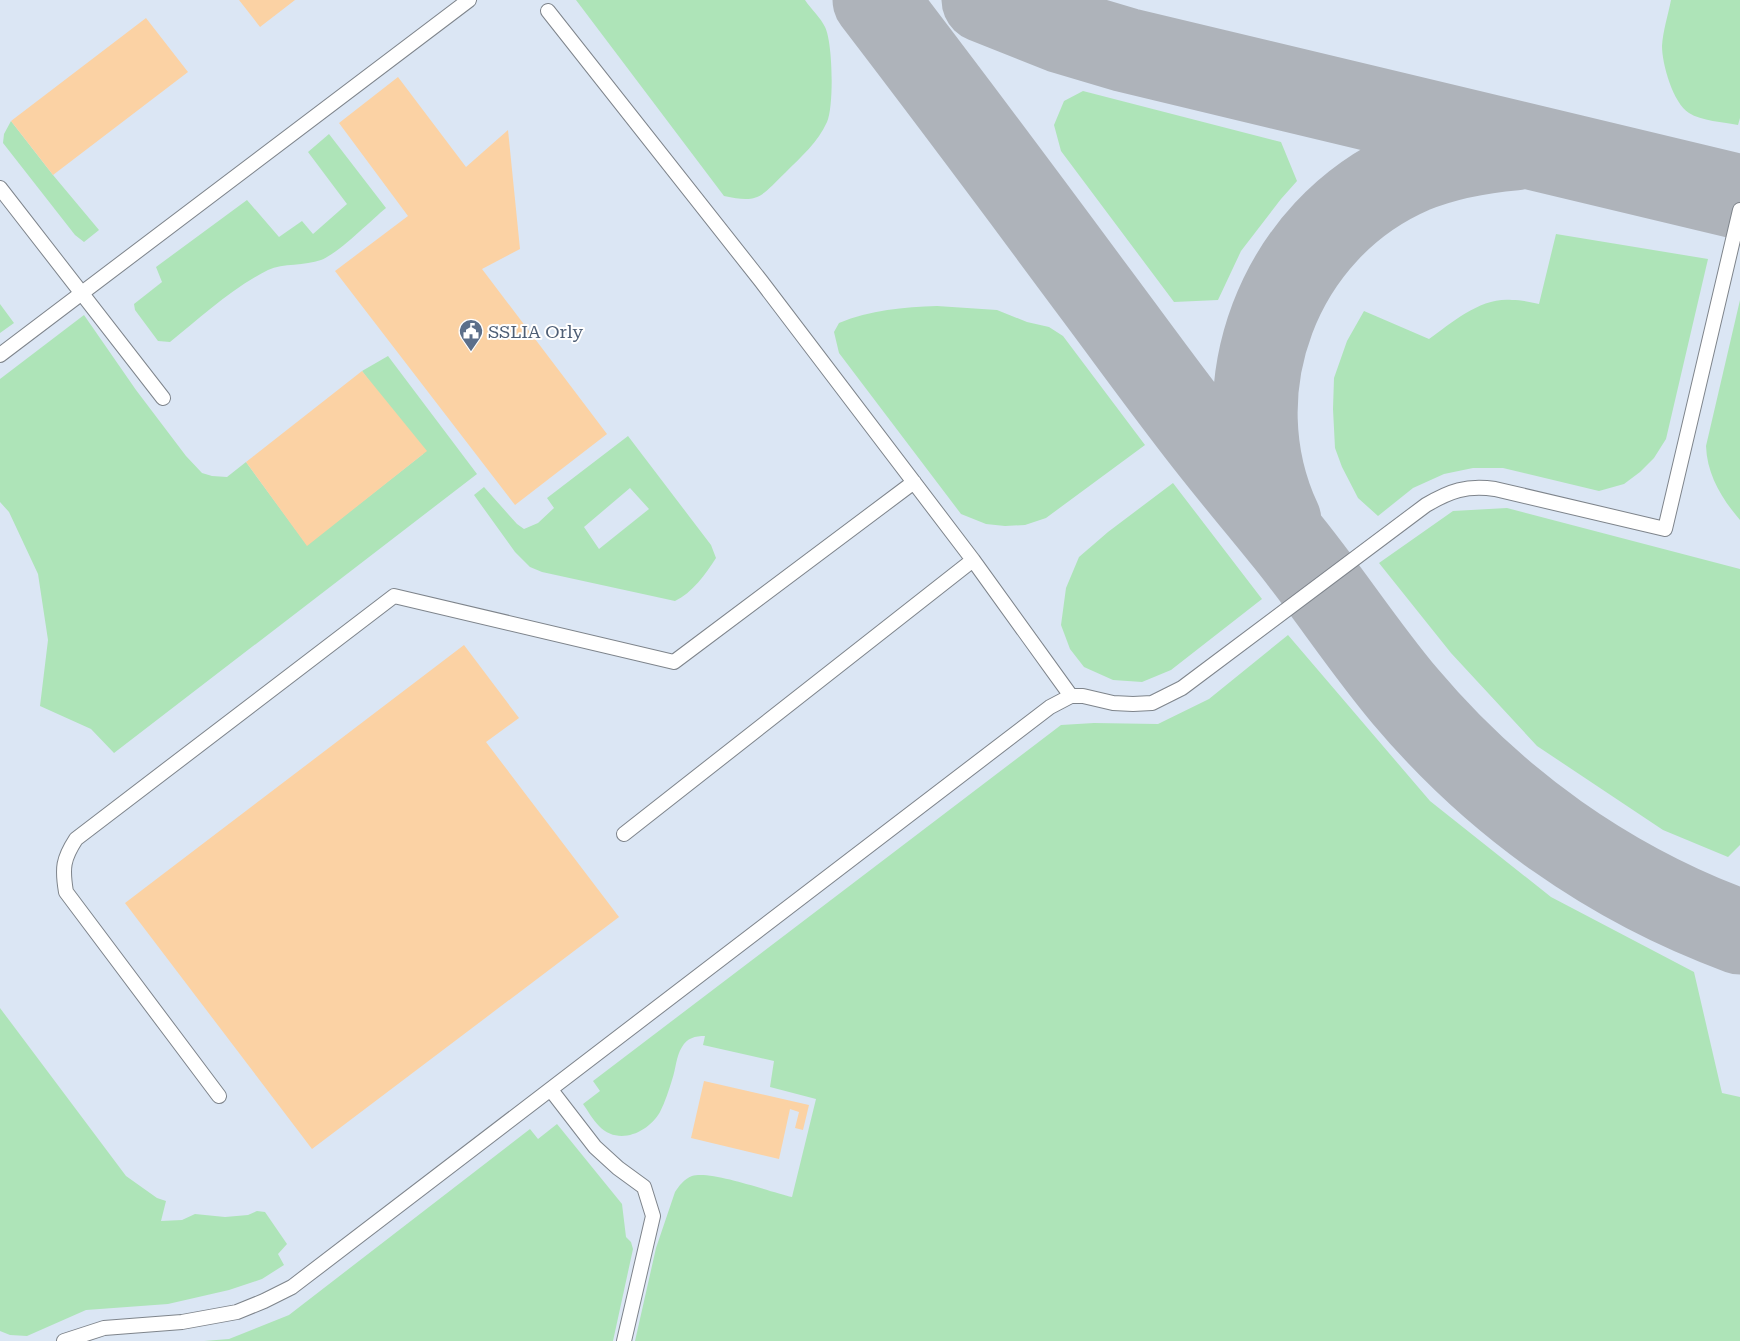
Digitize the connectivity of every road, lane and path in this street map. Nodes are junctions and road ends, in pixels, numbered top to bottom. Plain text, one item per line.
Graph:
1 (469, 0) edge
2 (548, 11) dead end
3 (0, 188) edge
4 (1740, 210) edge
5 (81, 292) junction
6 (0, 355) edge
7 (163, 398) dead end
8 (914, 482) junction
9 (974, 560) junction
10 (1072, 696) junction
11 (624, 834) dead end
12 (551, 1090) junction
13 (219, 1096) dead end
14 (64, 1341) edge
15 (624, 1341) edge

1 - 5 lane
2 - 8 lane
3 - 5 lane
4 - 10 lane
5 - 6 lane
5 - 7 lane
8 - 9 lane
8 - 13 lane
9 - 10 lane
9 - 11 lane
10 - 12 lane
12 - 14 lane
12 - 15 lane

